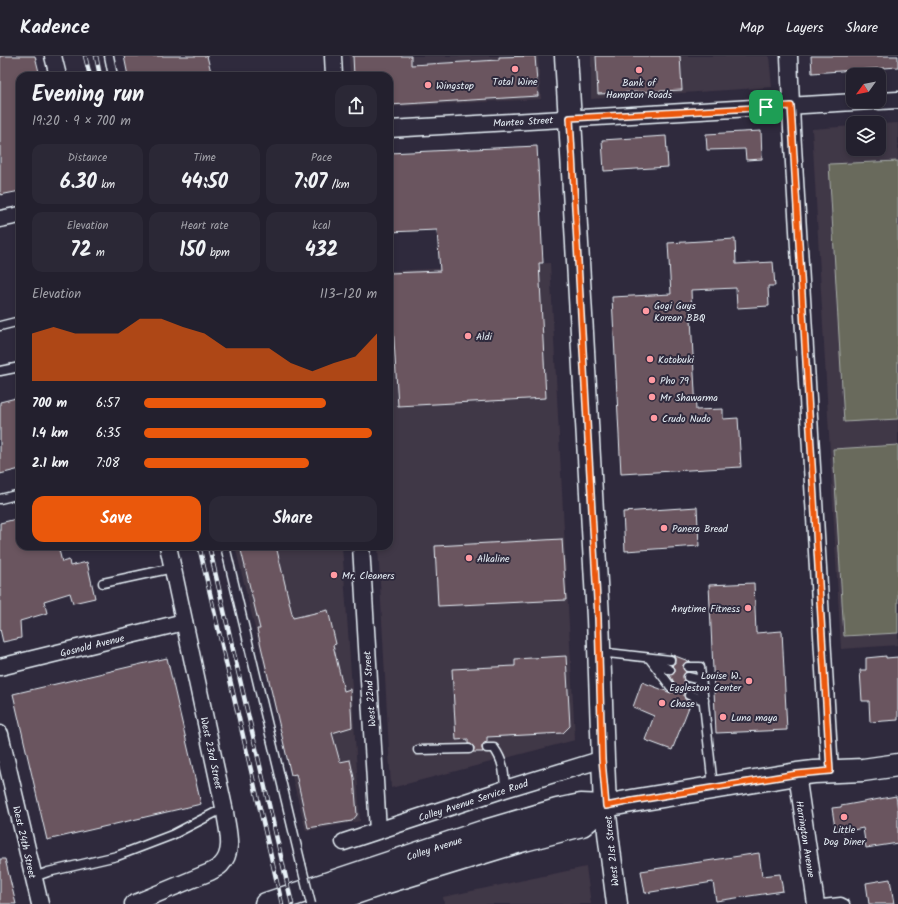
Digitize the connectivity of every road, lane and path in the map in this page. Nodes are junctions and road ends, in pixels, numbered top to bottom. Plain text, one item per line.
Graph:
1 (53, 56) edge
2 (109, 56) edge
3 (332, 56) edge
4 (566, 56) edge
5 (789, 56) edge
6 (57, 72) edge
7 (112, 72) edge
8 (334, 72) edge
9 (898, 100) edge
10 (886, 101) edge
11 (846, 103) edge
12 (791, 106) junction
13 (570, 118) junction
14 (393, 129) edge
15 (16, 216) edge
16 (0, 219) edge
17 (16, 322) edge
18 (0, 326) edge
19 (16, 368) edge
20 (0, 371) edge
21 (16, 495) edge
22 (0, 499) edge
23 (169, 550) edge
24 (225, 550) edge
25 (361, 550) edge
26 (173, 568) junction
27 (103, 583) dead end
28 (184, 622) junction
29 (599, 652) junction
30 (650, 659) junction
31 (670, 660) dead end
32 (0, 667) edge
33 (688, 667) dead end
34 (670, 670) dead end
35 (688, 677) dead end
36 (701, 680) junction
37 (671, 683) dead end
38 (702, 691) junction
39 (704, 700) junction
40 (0, 734) edge
41 (487, 748) dead end
42 (469, 749) dead end
43 (418, 750) dead end
44 (602, 759) junction
45 (898, 765) edge
46 (830, 771) junction
47 (797, 774) junction
48 (713, 788) junction
49 (505, 789) junction
50 (606, 806) junction
51 (224, 808) junction
52 (378, 831) junction
53 (344, 842) dead end
54 (34, 877) junction
55 (40, 904) edge
56 (133, 904) edge
57 (266, 904) edge
58 (311, 904) edge
59 (323, 904) edge
60 (617, 904) edge
61 (816, 904) edge
62 (822, 904) edge
63 (845, 904) edge

1 - 6 street
2 - 7 lane
3 - 8 street
4 - 13 main road, West 21st Street
5 - 12 street
9 - 10 street
11 - 12 street, Manteo Street
12 - 13 street, Manteo Street
12 - 46 street
13 - 14 street, Manteo Street
13 - 29 main road, West 21st Street
15 - 16 street
17 - 18 lane
19 - 20 lane
21 - 22 lane
23 - 26 street, West 23rd Street
24 - 58 lane, bridge
25 - 52 street, West 22nd Street
26 - 27 lane
26 - 28 street, West 23rd Street
28 - 32 street, Gosnold Avenue
28 - 51 street, West 23rd Street
29 - 30 lane
29 - 44 main road, West 21st Street
30 - 31 lane
30 - 34 lane
30 - 37 lane
33 - 36 lane
35 - 36 lane
36 - 38 lane
38 - 39 lane
38 - 39 lane
39 - 48 lane
40 - 54 street, West 24th Street
41 - 49 lane
42 - 43 lane
44 - 49 street, Colley Avenue Service Road
44 - 50 main road, West 21st Street
45 - 46 main road, Colley Avenue
46 - 47 main road, Colley Avenue
47 - 48 main road, Colley Avenue
47 - 61 street, Harrington Avenue
48 - 50 main road, Colley Avenue
49 - 52 street, Colley Avenue Service Road
50 - 57 main road, Colley Avenue
50 - 59 main road, Colley Avenue
50 - 60 street, West 21st Street
51 - 54 lane
51 - 56 street, West 23rd Street
52 - 53 street, Colley Avenue Service Road
54 - 55 street, West 24th Street
62 - 63 lane

